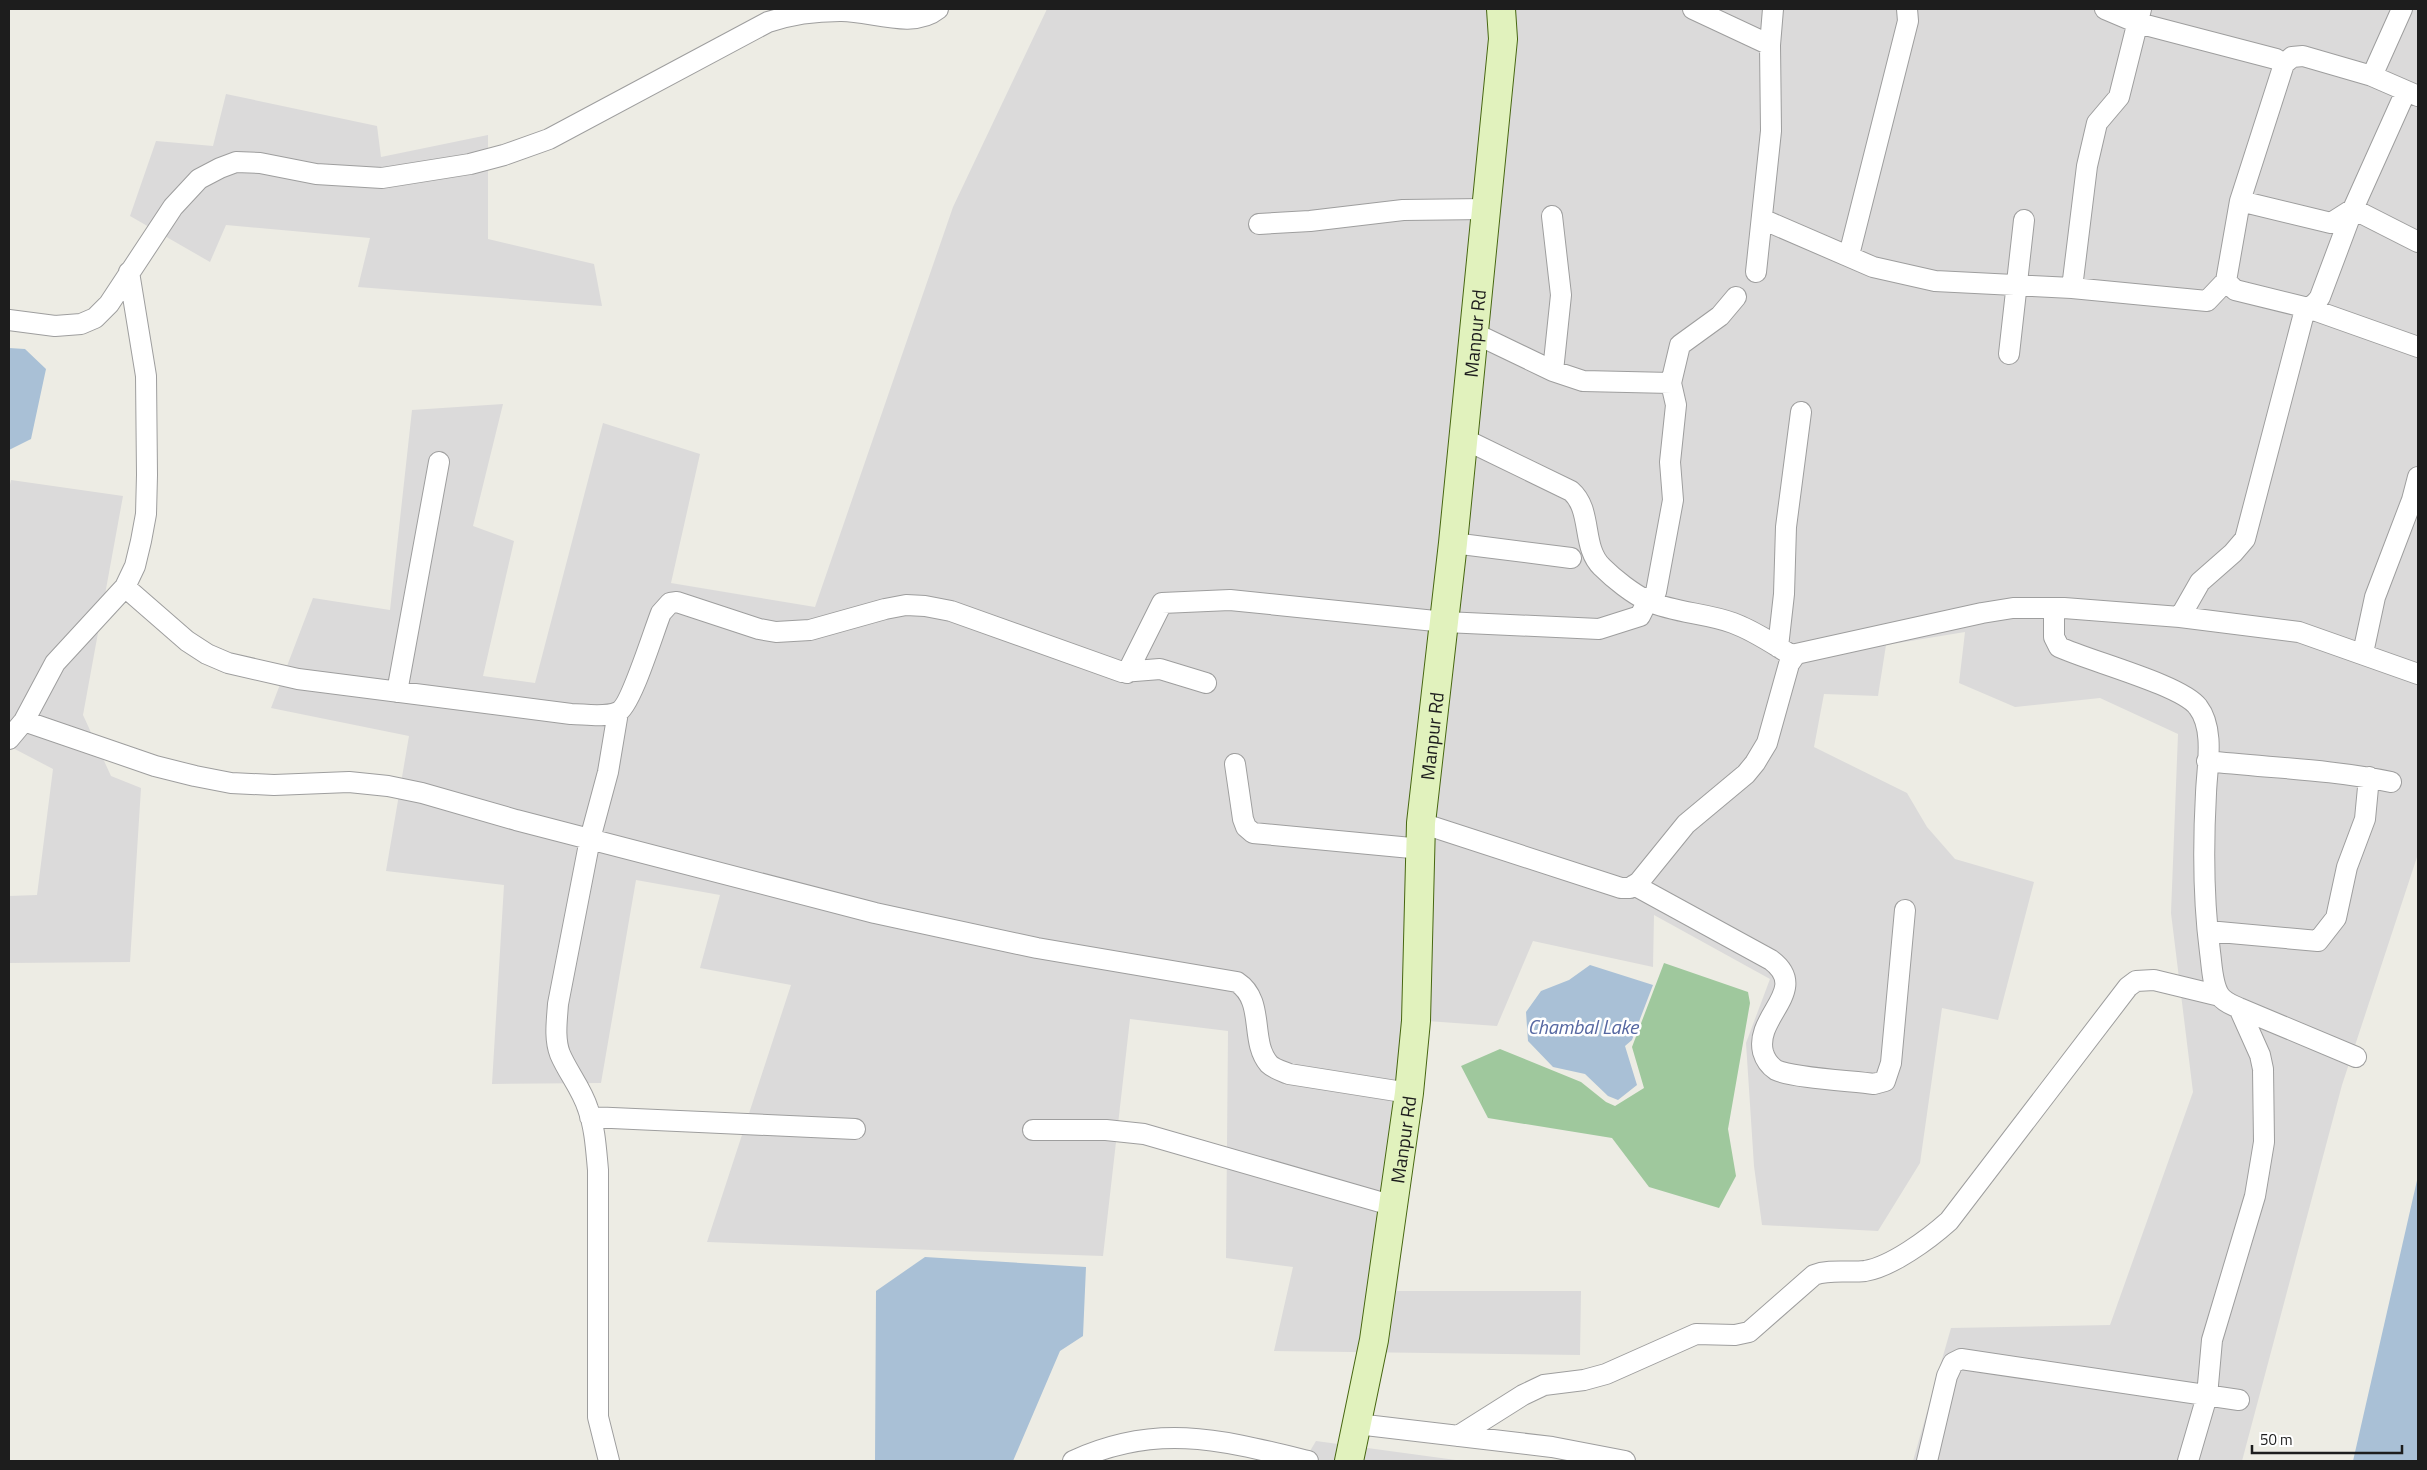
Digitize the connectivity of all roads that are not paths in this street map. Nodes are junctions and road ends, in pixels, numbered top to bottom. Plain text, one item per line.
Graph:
1 (938, 9) edge
2 (1501, 9) edge
3 (1693, 9) edge
4 (1773, 9) edge
5 (1907, 9) edge
6 (2105, 9) edge
7 (2402, 9) edge
8 (2140, 16) edge
9 (1770, 46) junction
10 (2284, 64) junction
11 (2372, 76) junction
12 (2412, 94) edge
13 (2240, 201) junction
14 (1485, 209) junction
15 (2353, 209) junction
16 (1552, 216) dead end
17 (1762, 219) junction
18 (2024, 220) dead end
19 (1259, 224) dead end
20 (2418, 242) edge
21 (1849, 255) junction
22 (129, 272) junction
23 (1756, 272) dead end
24 (2226, 281) junction
25 (2016, 286) junction
26 (2072, 288) junction
27 (1736, 297) dead end
28 (2308, 308) junction
29 (9, 320) edge
30 (1474, 333) junction
31 (2418, 347) edge
32 (2009, 354) dead end
33 (1553, 371) junction
34 (1671, 383) junction
35 (1800, 412) dead end
36 (1462, 438) junction
37 (439, 462) dead end
38 (2418, 477) edge
39 (1453, 543) junction
40 (1571, 558) dead end
41 (125, 587) junction
42 (1648, 600) junction
43 (2054, 608) junction
44 (2180, 617) junction
45 (1445, 622) junction
46 (1785, 651) junction
47 (2363, 653) junction
48 (1127, 673) junction
49 (2418, 674) edge
50 (1206, 683) dead end
51 (397, 692) junction
52 (618, 712) junction
53 (24, 721) junction
54 (9, 739) edge
55 (2207, 761) junction
56 (1235, 764) dead end
57 (2369, 777) junction
58 (2391, 782) dead end
59 (1422, 836) junction
60 (590, 839) junction
61 (1634, 885) junction
62 (1905, 910) dead end
63 (2208, 931) junction
64 (2220, 996) junction
65 (2240, 1008) junction
66 (2356, 1057) dead end
67 (1409, 1093) junction
68 (590, 1117) junction
69 (855, 1129) dead end
70 (1033, 1130) dead end
71 (1394, 1206) junction
72 (2208, 1396) junction
73 (2239, 1400) dead end
74 (1357, 1424) junction
75 (1458, 1436) junction
76 (609, 1461) edge
77 (1073, 1461) edge
78 (1308, 1461) edge
79 (1348, 1461) edge
80 (1625, 1461) edge
81 (1927, 1461) edge
82 (2188, 1461) edge

1 - 22 street
2 - 14 main road, Manpur Rd
3 - 9 street
4 - 9 street
5 - 21 street
6 - 8 street
7 - 11 street
8 - 10 street
8 - 26 street
9 - 17 street
10 - 11 street
10 - 13 street
11 - 12 street
12 - 15 street
13 - 15 street
13 - 24 street
14 - 19 street
14 - 30 main road, Manpur Rd
15 - 20 street
15 - 28 street
16 - 33 street
17 - 21 street
17 - 23 street
18 - 25 street
21 - 25 street
22 - 29 street
22 - 41 street
24 - 26 street
24 - 28 street
25 - 26 street
25 - 32 street
27 - 34 street
28 - 31 street
28 - 44 street
30 - 33 street
30 - 36 main road, Manpur Rd
33 - 34 street
34 - 42 street
35 - 46 street
36 - 39 main road, Manpur Rd
36 - 42 street
37 - 51 street
38 - 47 street
39 - 40 street
39 - 45 main road, Manpur Rd
41 - 51 street
41 - 53 street
42 - 45 street
42 - 46 street
43 - 44 street
43 - 46 street
43 - 55 street
44 - 47 street
45 - 48 street
45 - 59 main road, Manpur Rd
46 - 61 street
47 - 49 street
48 - 50 street
48 - 52 street
51 - 52 street
52 - 60 street
53 - 54 street
53 - 60 street
55 - 57 street
55 - 63 street
56 - 59 street
57 - 58 street
57 - 63 street
59 - 61 street
59 - 67 main road, Manpur Rd
60 - 67 street
60 - 68 street
61 - 62 street
63 - 64 street
64 - 65 street
64 - 75 street
65 - 66 street
65 - 72 street
67 - 71 main road, Manpur Rd
68 - 69 street
68 - 76 street
70 - 71 street
71 - 74 main road, Manpur Rd
72 - 73 street
72 - 81 street
72 - 82 street
74 - 75 street
74 - 79 main road, Manpur Rd
75 - 80 street
77 - 78 street

